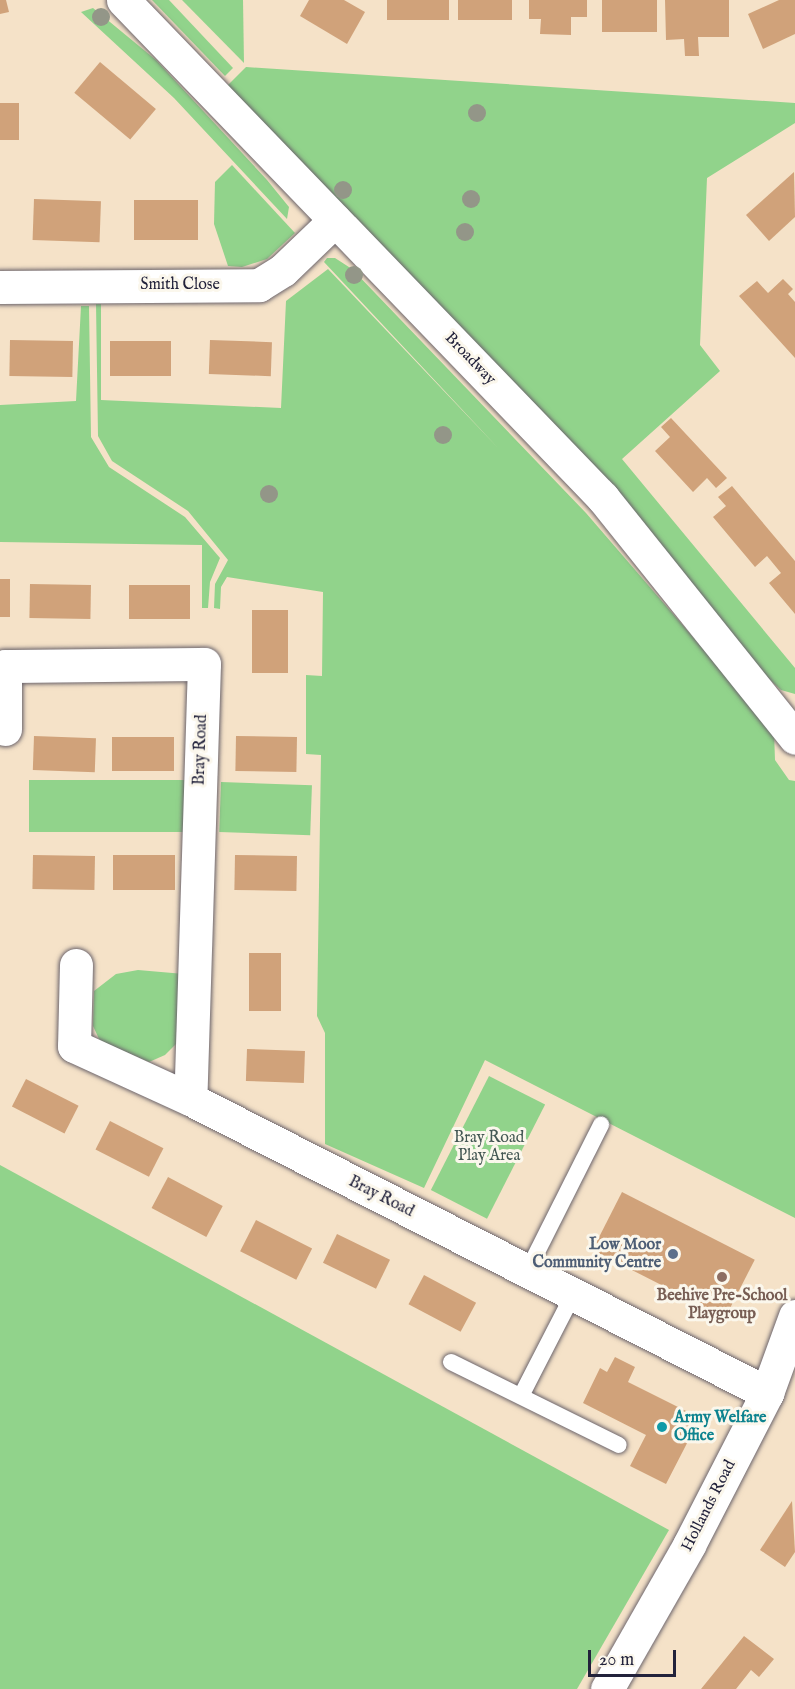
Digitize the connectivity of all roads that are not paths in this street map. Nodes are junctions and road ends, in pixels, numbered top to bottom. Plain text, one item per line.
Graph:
1 (123, 0) edge
2 (335, 220) junction
3 (0, 287) edge
4 (5, 729) dead end
5 (793, 731) edge
6 (76, 965) dead end
7 (190, 1099) junction
8 (601, 1125) dead end
9 (527, 1272) junction
10 (573, 1295) junction
11 (795, 1316) edge
12 (451, 1362) dead end
13 (767, 1393) junction
14 (521, 1396) junction
15 (619, 1445) dead end
16 (607, 1689) edge

1 - 2 street, Broadway
2 - 3 street, Smith Close
2 - 5 street, Broadway
4 - 7 street, Bray Road
6 - 7 street, Bray Road
7 - 9 street, Bray Road
8 - 9 lane
9 - 10 street, Bray Road
10 - 13 street, Bray Road
10 - 14 lane
11 - 13 street, Hollands Road
12 - 14 lane
13 - 16 street, Hollands Road
14 - 15 lane

